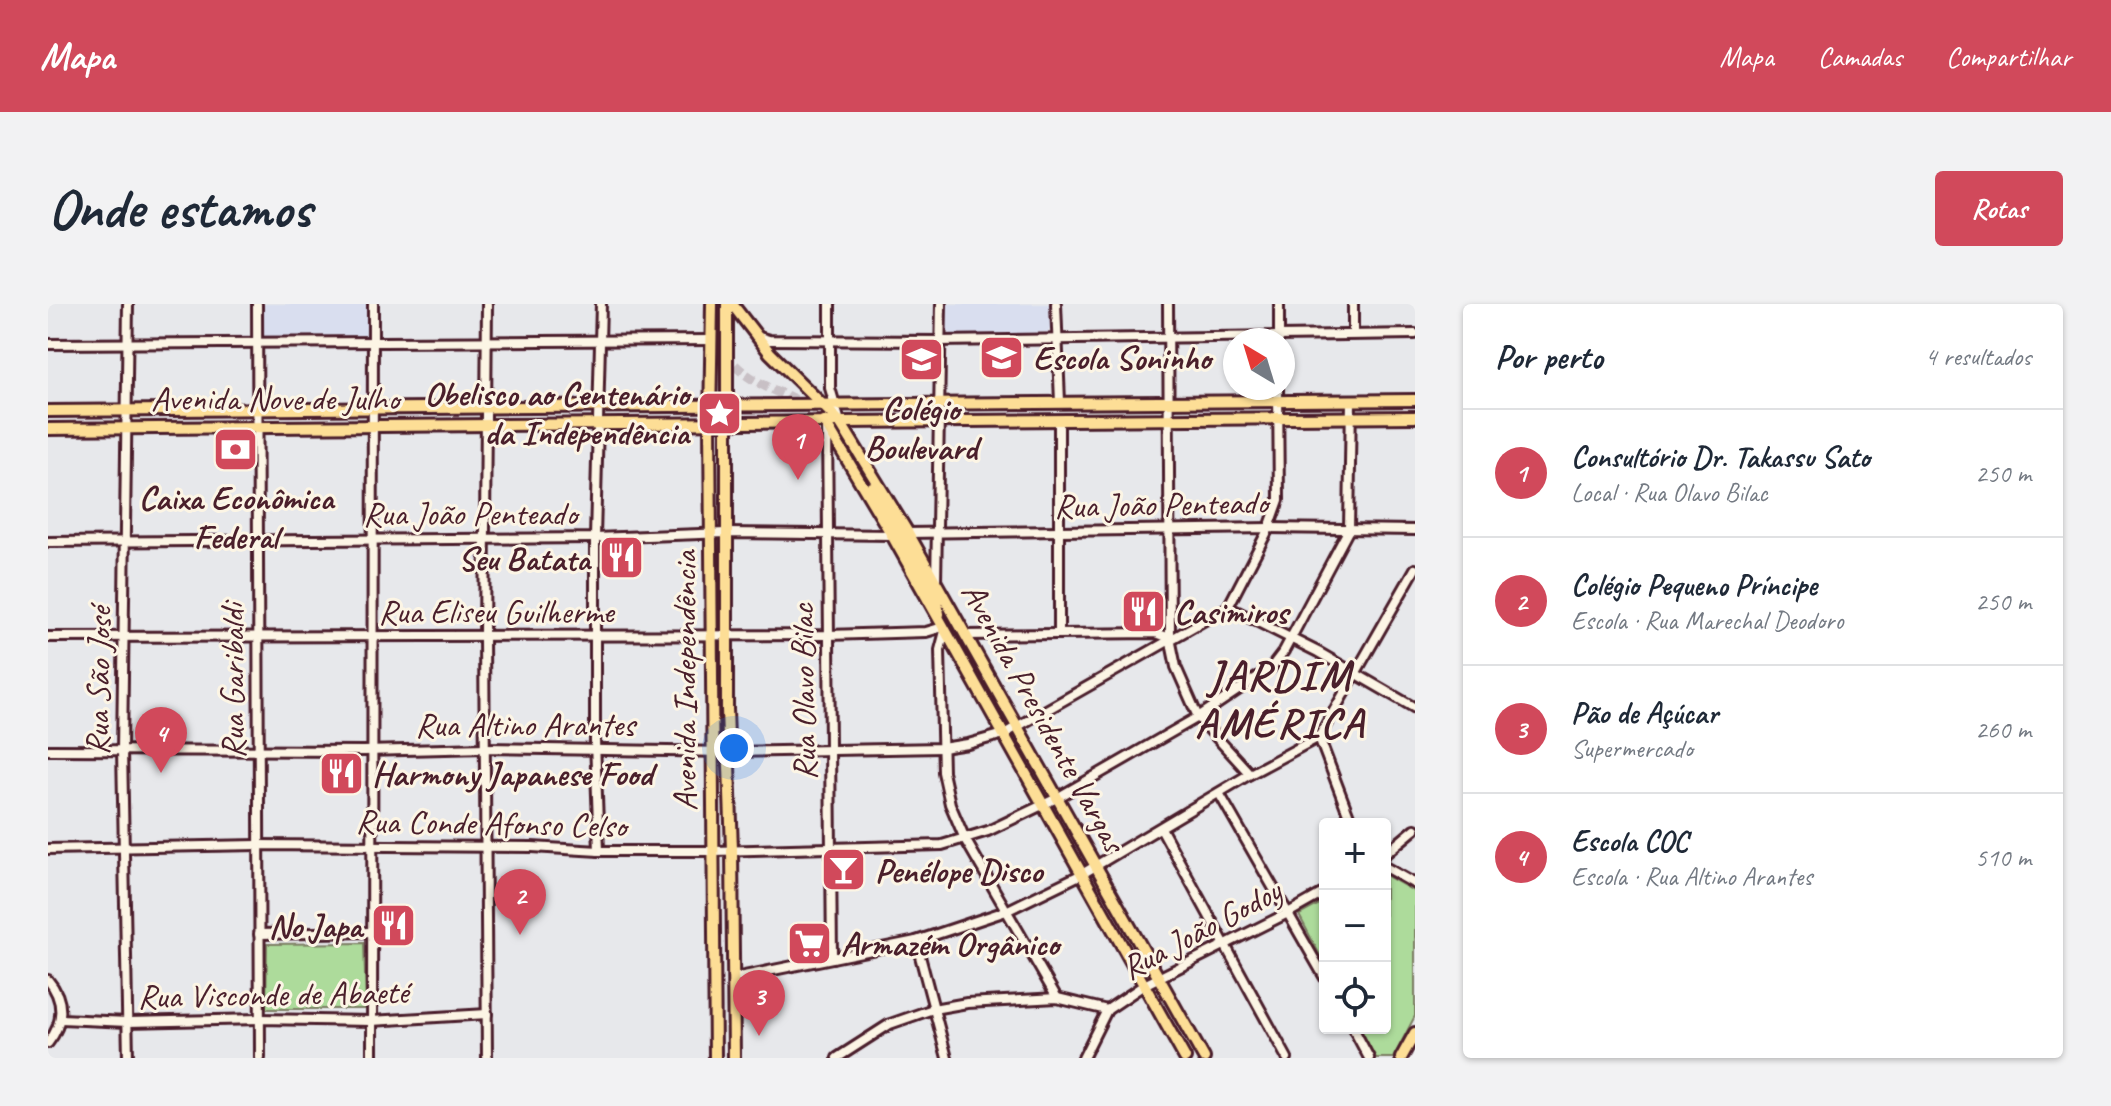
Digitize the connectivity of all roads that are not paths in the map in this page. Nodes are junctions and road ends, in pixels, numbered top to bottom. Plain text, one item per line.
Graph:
1 (128, 304) edge
2 (257, 304) edge
3 (373, 304) edge
4 (487, 304) edge
5 (601, 304) edge
6 (714, 304) edge
7 (729, 304) edge
8 (830, 304) edge
9 (941, 304) edge
10 (1056, 304) edge
11 (1168, 304) edge
12 (1279, 304) edge
13 (1353, 304) edge
14 (716, 325) tunnel mouth
15 (1279, 328) edge
16 (1353, 334) junction
17 (1415, 334) edge
18 (755, 335) junction
19 (1167, 336) junction
20 (1223, 337) edge
21 (1295, 337) edge
22 (601, 339) junction
23 (1057, 339) junction
24 (712, 340) junction
25 (830, 340) junction
26 (486, 341) junction
27 (939, 341) junction
28 (373, 342) junction
29 (256, 343) junction
30 (48, 344) edge
31 (127, 344) junction
32 (1168, 400) junction
33 (1223, 400) edge
34 (1278, 400) edge
35 (1295, 400) edge
36 (1351, 400) junction
37 (1415, 400) edge
38 (1060, 402) junction
39 (939, 403) junction
40 (821, 404) junction
41 (834, 404) junction
42 (726, 405) junction
43 (484, 406) junction
44 (598, 406) junction
45 (711, 406) junction
46 (372, 407) junction
47 (125, 410) junction
48 (256, 410) junction
49 (48, 411) edge
50 (1351, 417) junction
51 (1415, 417) edge
52 (1168, 418) junction
53 (1278, 418) junction
54 (939, 419) junction
55 (1059, 420) junction
56 (710, 422) junction
57 (840, 422) junction
58 (598, 423) junction
59 (726, 423) junction
60 (825, 423) junction
61 (485, 424) junction
62 (372, 426) junction
63 (125, 428) junction
64 (256, 428) junction
65 (48, 429) edge
66 (855, 458) tunnel mouth
67 (1269, 528) junction
68 (1168, 529) junction
69 (1349, 529) junction
70 (1415, 530) edge
71 (1057, 531) junction
72 (726, 533) junction
73 (908, 533) junction
74 (711, 534) junction
75 (826, 534) junction
76 (938, 534) junction
77 (892, 535) junction
78 (484, 538) junction
79 (595, 538) junction
80 (371, 540) junction
81 (125, 541) junction
82 (257, 541) junction
83 (48, 542) edge
84 (1415, 569) edge
85 (936, 583) junction
86 (1228, 607) junction
87 (944, 629) junction
88 (1156, 633) junction
89 (1059, 634) junction
90 (712, 635) junction
91 (727, 635) junction
92 (828, 635) junction
93 (966, 635) junction
94 (595, 636) junction
95 (48, 637) edge
96 (125, 637) junction
97 (258, 637) junction
98 (484, 637) junction
99 (371, 638) junction
100 (1170, 638) junction
101 (1291, 638) junction
102 (1157, 646) junction
103 (1354, 674) junction
104 (1415, 708) edge
105 (1198, 717) junction
106 (1018, 727) junction
107 (1004, 734) junction
108 (1319, 737) junction
109 (486, 748) junction
110 (942, 748) junction
111 (258, 749) junction
112 (48, 750) edge
113 (122, 750) junction
114 (370, 750) junction
115 (595, 750) junction
116 (831, 750) junction
117 (713, 752) junction
118 (728, 752) junction
119 (1250, 774) junction
120 (1219, 793) junction
121 (1057, 798) junction
122 (1043, 805) junction
123 (1350, 818) edge
124 (1161, 828) junction
125 (1415, 829) edge
126 (965, 839) junction
127 (258, 845) junction
128 (370, 846) junction
129 (486, 847) junction
130 (123, 848) junction
131 (831, 848) junction
132 (48, 849) edge
133 (1391, 849) edge
134 (732, 850) junction
135 (599, 851) junction
136 (714, 851) junction
137 (1095, 866) junction
138 (1391, 870) edge
139 (1082, 874) junction
140 (1415, 884) edge
141 (1319, 895) edge
142 (1006, 911) junction
143 (1288, 913) junction
144 (371, 932) junction
145 (259, 934) junction
146 (916, 941) junction
147 (1225, 946) junction
148 (832, 958) junction
149 (1319, 967) edge
150 (1159, 977) junction
151 (734, 978) junction
152 (48, 980) edge
153 (1144, 985) junction
154 (1057, 998) junction
155 (933, 1009) junction
156 (1107, 1010) junction
157 (487, 1014) junction
158 (61, 1019) junction
159 (260, 1019) junction
160 (371, 1021) junction
161 (128, 1022) junction
162 (1415, 1033) edge
163 (1356, 1034) edge
164 (48, 1043) edge
165 (128, 1058) edge
166 (260, 1058) edge
167 (372, 1058) edge
168 (487, 1058) edge
169 (715, 1058) edge
170 (734, 1058) edge
171 (837, 1058) edge
172 (947, 1058) edge
173 (1083, 1058) edge
174 (1185, 1058) edge
175 (1204, 1058) edge
176 (1287, 1058) edge
177 (1369, 1058) edge
178 (1401, 1058) edge

1 - 31 street, Rua São José
2 - 29 street, Rua Garibaldi
3 - 28 street
4 - 26 street
5 - 22 street
6 - 14 main road
6 - 24 main road, Avenida Independência
7 - 18 main road
7 - 42 main road, Avenida Independência
8 - 25 street
9 - 27 street
10 - 23 street
11 - 19 street
12 - 15 street
13 - 16 street
16 - 17 street
16 - 21 street
18 - 25 street
18 - 40 main road
19 - 20 street
19 - 23 street
19 - 32 street
22 - 24 street
22 - 26 street
22 - 44 street
23 - 27 street
23 - 38 street
24 - 45 main road, Avenida Independência
25 - 27 street
25 - 41 street
26 - 28 street
26 - 43 street
27 - 39 street
28 - 29 street
28 - 46 street
29 - 31 street
29 - 48 street, Rua Garibaldi
30 - 31 street
31 - 47 street, Rua São José
32 - 33 main road, Avenida Nove de Julho
32 - 38 main road, Avenida Nove de Julho
32 - 52 street
34 - 53 street
35 - 36 main road, Avenida Nove de Julho
36 - 37 main road, Avenida Nove de Julho
36 - 50 street, Rua Conde Afonso Celso
38 - 39 main road, Avenida Nove de Julho
39 - 41 main road, Avenida Nove de Julho
39 - 54 street
40 - 41 main road, Avenida Nove de Julho
40 - 42 main road, Avenida Nove de Julho
40 - 57 main road
41 - 57 street, Avenida Presidente Vargas
42 - 45 main road, Avenida Nove de Julho
42 - 59 main road, Avenida Independência
43 - 44 main road, Avenida Nove de Julho
43 - 46 main road, Avenida Nove de Julho
43 - 61 street
44 - 45 main road, Avenida Nove de Julho
44 - 58 street
45 - 56 main road, Avenida Independência
46 - 48 main road, Avenida Nove de Julho
46 - 62 street
47 - 48 main road, Avenida Nove de Julho
47 - 49 main road, Avenida Nove de Julho
47 - 63 street, Rua São José
48 - 64 street, Rua Garibaldi
50 - 51 main road, Avenida Nove de Julho
50 - 53 main road, Avenida Nove de Julho
50 - 69 street, Rua Conde Afonso Celso
52 - 53 main road, Avenida Nove de Julho
52 - 55 main road, Avenida Nove de Julho
52 - 68 street
53 - 67 street
54 - 55 main road, Avenida Nove de Julho
54 - 57 main road, Avenida Nove de Julho
54 - 76 street
55 - 71 street
56 - 58 main road, Avenida Nove de Julho
56 - 59 main road, Avenida Nove de Julho
56 - 74 main road, Avenida Independência
57 - 60 main road, Avenida Nove de Julho
57 - 73 main road, Avenida Presidente Vargas
58 - 61 main road, Avenida Nove de Julho
58 - 79 street
59 - 60 main road, Avenida Nove de Julho
59 - 72 main road, Avenida Independência
60 - 75 street, Rua Olavo Bilac
60 - 77 main road, Avenida Presidente Vargas
61 - 62 main road, Avenida Nove de Julho
61 - 78 street
62 - 64 main road, Avenida Nove de Julho
62 - 80 street
63 - 64 main road, Avenida Nove de Julho
63 - 65 main road, Avenida Nove de Julho
63 - 81 street, Rua São José
64 - 82 street, Rua Garibaldi
66 - 87 main road
67 - 68 street, Rua João Penteado
67 - 69 street, Rua João Penteado
67 - 86 street
68 - 71 street, Rua João Penteado
68 - 100 street
69 - 70 street, Rua João Penteado
69 - 101 street, Rua Conde Afonso Celso
71 - 76 street, Rua João Penteado
71 - 89 street
72 - 74 street, Rua João Penteado
72 - 75 street, Rua João Penteado
72 - 91 main road, Avenida Independência
73 - 76 street, Rua João Penteado
73 - 85 main road, Avenida Presidente Vargas
74 - 79 street, Rua João Penteado
74 - 90 main road, Avenida Independência
75 - 77 street, Rua João Penteado
75 - 92 street, Rua Olavo Bilac
76 - 85 street
77 - 87 main road, Avenida Presidente Vargas
78 - 79 street, Rua João Penteado
78 - 80 street, Rua João Penteado
78 - 98 street
79 - 94 street
80 - 82 street, Rua João Penteado
80 - 99 street
81 - 82 street, Rua João Penteado
81 - 83 street, Rua João Penteado
81 - 96 street, Rua São José
82 - 97 street, Rua Garibaldi
84 - 103 street
85 - 93 main road, Avenida Presidente Vargas
86 - 100 street, Rua Altino Arantes
86 - 101 street
87 - 92 street, Rua Eliseu Guilherme
87 - 107 main road, Avenida Presidente Vargas
87 - 110 street
88 - 89 street
88 - 100 street
88 - 102 street
89 - 93 street
90 - 91 street, Rua Eliseu Guilherme
90 - 94 street, Rua Eliseu Guilherme
90 - 117 main road, Avenida Independência
91 - 92 street, Rua Eliseu Guilherme
91 - 118 main road, Avenida Independência
92 - 116 street, Rua Olavo Bilac
93 - 106 main road, Avenida Presidente Vargas
94 - 98 street, Rua Eliseu Guilherme
94 - 115 street
95 - 96 street, Rua Eliseu Guilherme
96 - 97 street, Rua Eliseu Guilherme
96 - 113 street, Rua São José
97 - 99 street, Rua Eliseu Guilherme
97 - 111 street, Rua Garibaldi
98 - 99 street, Rua Eliseu Guilherme
98 - 109 street
99 - 114 street
100 - 102 street, Rua Altino Arantes
100 - 105 street
101 - 103 street
101 - 105 street, Rua Conde Afonso Celso
102 - 106 street, Rua Altino Arantes
103 - 104 street
103 - 108 street
105 - 119 street
105 - 121 street, Rua Conde Afonso Celso
106 - 107 street, Rua Altino Arantes
106 - 121 main road, Avenida Presidente Vargas
107 - 110 street, Rua Altino Arantes
107 - 122 main road, Avenida Presidente Vargas
108 - 119 street
108 - 123 street
109 - 114 street, Rua Altino Arantes
109 - 115 street, Rua Altino Arantes
109 - 129 street
110 - 116 street, Rua Altino Arantes
110 - 126 street
111 - 113 street, Rua Altino Arantes
111 - 114 street, Rua Altino Arantes
111 - 127 street, Rua Garibaldi
112 - 113 street, Rua Altino Arantes
113 - 130 street, Rua São José
114 - 128 street
115 - 117 street, Rua Altino Arantes
115 - 135 street
116 - 118 street, Rua Altino Arantes
116 - 131 street, Rua Olavo Bilac
117 - 118 street, Rua Altino Arantes
117 - 136 main road, Avenida Independência
118 - 134 main road, Avenida Independência
119 - 120 street
120 - 124 street
120 - 143 street
121 - 122 street, Rua Conde Afonso Celso
121 - 137 main road, Avenida Presidente Vargas
122 - 126 street, Rua Conde Afonso Celso
122 - 139 main road, Avenida Presidente Vargas
124 - 137 street
124 - 147 street
125 - 133 street
126 - 131 street, Rua Conde Afonso Celso
126 - 142 street
127 - 128 street, Rua Conde Afonso Celso
127 - 130 street, Rua Conde Afonso Celso
127 - 145 street, Rua Garibaldi
128 - 129 street, Rua Conde Afonso Celso
128 - 144 street
129 - 135 street, Rua Conde Afonso Celso
129 - 157 street
130 - 132 street, Rua Conde Afonso Celso
130 - 161 street, Rua São José
131 - 134 street, Rua Conde Afonso Celso
131 - 148 street, Rua Olavo Bilac
134 - 136 street, Rua Conde Afonso Celso
134 - 151 main road, Avenida Independência
135 - 136 street, Rua Conde Afonso Celso
136 - 169 main road, Avenida Independência
137 - 139 street
137 - 150 main road, Avenida Presidente Vargas
138 - 140 street
139 - 142 street
139 - 153 main road, Avenida Presidente Vargas
141 - 143 street, Rua João Godoy
142 - 146 street
142 - 154 street
143 - 147 street, Rua João Godoy
143 - 149 street
144 - 145 street
144 - 160 street
145 - 159 street, Rua Garibaldi
146 - 148 street
146 - 155 street
147 - 150 street, Rua João Godoy
147 - 176 street
148 - 151 street
150 - 153 street, Rua João Godoy
150 - 175 main road, Avenida Presidente Vargas
151 - 170 main road, Avenida Independência
152 - 158 street
153 - 156 street, Rua João Godoy
153 - 174 main road, Avenida Presidente Vargas
154 - 155 street
154 - 156 street
155 - 171 street
155 - 172 street
156 - 173 street, Rua João Godoy
157 - 160 street, Rua Visconde de Abaeté
157 - 168 street
158 - 161 street, Rua Visconde de Abaeté
158 - 164 street
159 - 160 street, Rua Visconde de Abaeté
159 - 161 street, Rua Visconde de Abaeté
159 - 166 street, Rua Garibaldi
160 - 167 street
161 - 165 street, Rua São José
162 - 178 main road
163 - 177 street

